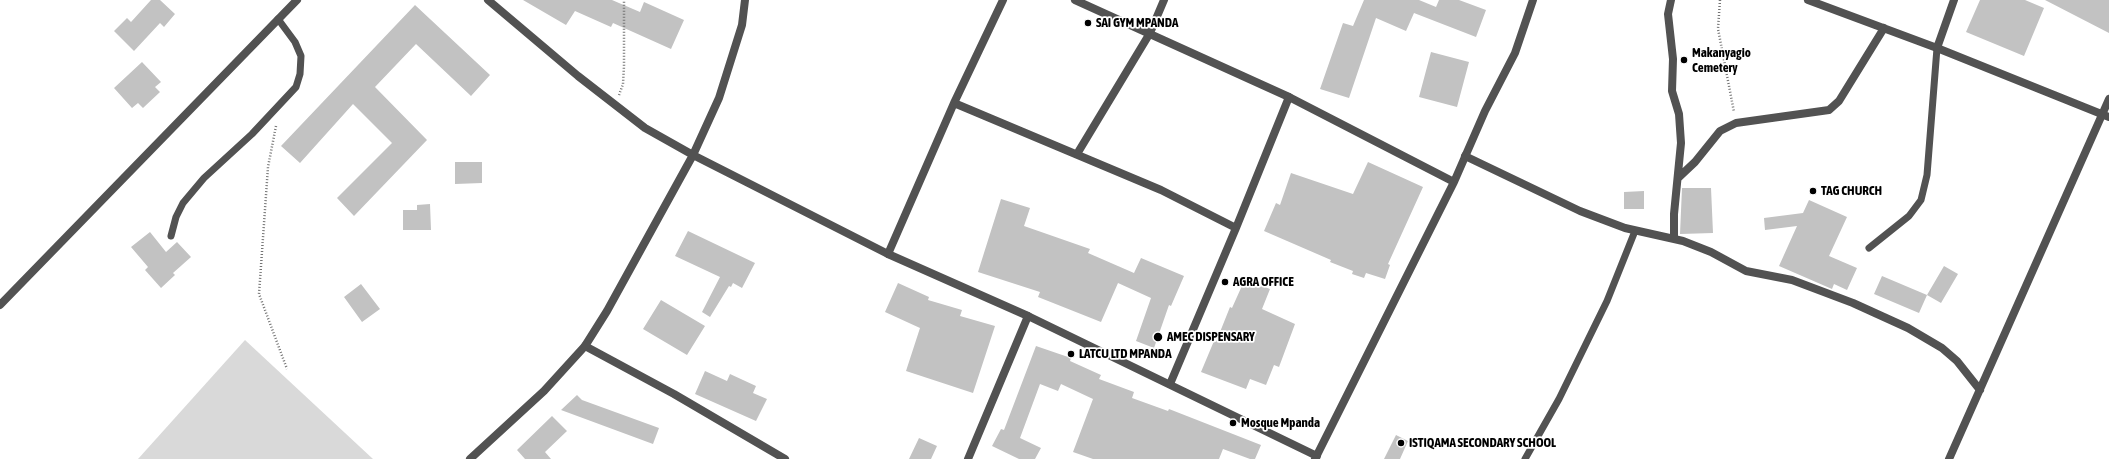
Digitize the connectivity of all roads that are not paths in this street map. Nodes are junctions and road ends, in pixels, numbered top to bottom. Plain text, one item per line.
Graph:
1 (296, 0) edge
2 (488, 0) edge
3 (745, 0) edge
4 (1003, 0) edge
5 (1075, 0) edge
6 (1164, 0) edge
7 (1533, 0) edge
8 (1670, 0) edge
9 (1808, 0) edge
10 (1954, 0) edge
11 (278, 19) junction
12 (1884, 28) junction
13 (1150, 33) junction
14 (1938, 48) junction
15 (1289, 97) junction
16 (2109, 99) edge
17 (954, 103) junction
18 (2106, 116) edge
19 (1077, 154) junction
20 (694, 155) junction
21 (1465, 156) junction
22 (1678, 178) junction
23 (1454, 182) junction
24 (1236, 228) junction
25 (1636, 232) junction
26 (171, 236) dead end
27 (1674, 238) junction
28 (1869, 248) dead end
29 (888, 254) junction
30 (0, 304) edge
31 (1028, 316) junction
32 (584, 346) junction
33 (1170, 384) junction
34 (1980, 390) junction
35 (478, 455) edge
36 (782, 458) edge
37 (1316, 458) edge
38 (470, 459) edge
39 (968, 459) edge
40 (1525, 459) edge
41 (1948, 459) edge

1 - 11 street
2 - 20 street
3 - 20 street
4 - 17 street
5 - 13 street
6 - 13 street
7 - 21 street
8 - 22 street
9 - 12 street
10 - 14 street
11 - 26 lane
11 - 30 street
12 - 14 street
12 - 22 street
13 - 15 street
13 - 19 street
14 - 18 street
14 - 28 lane
15 - 23 street
15 - 24 street
16 - 18 street
17 - 19 street
17 - 29 street
18 - 34 street
19 - 24 street
20 - 29 street
20 - 32 street
21 - 23 street
21 - 25 street
22 - 27 street
23 - 37 street
24 - 33 street
25 - 27 street
25 - 40 lane
27 - 34 street
29 - 31 street
31 - 33 street
31 - 39 street
32 - 35 street
32 - 36 street
33 - 37 street
34 - 41 street
35 - 38 street

